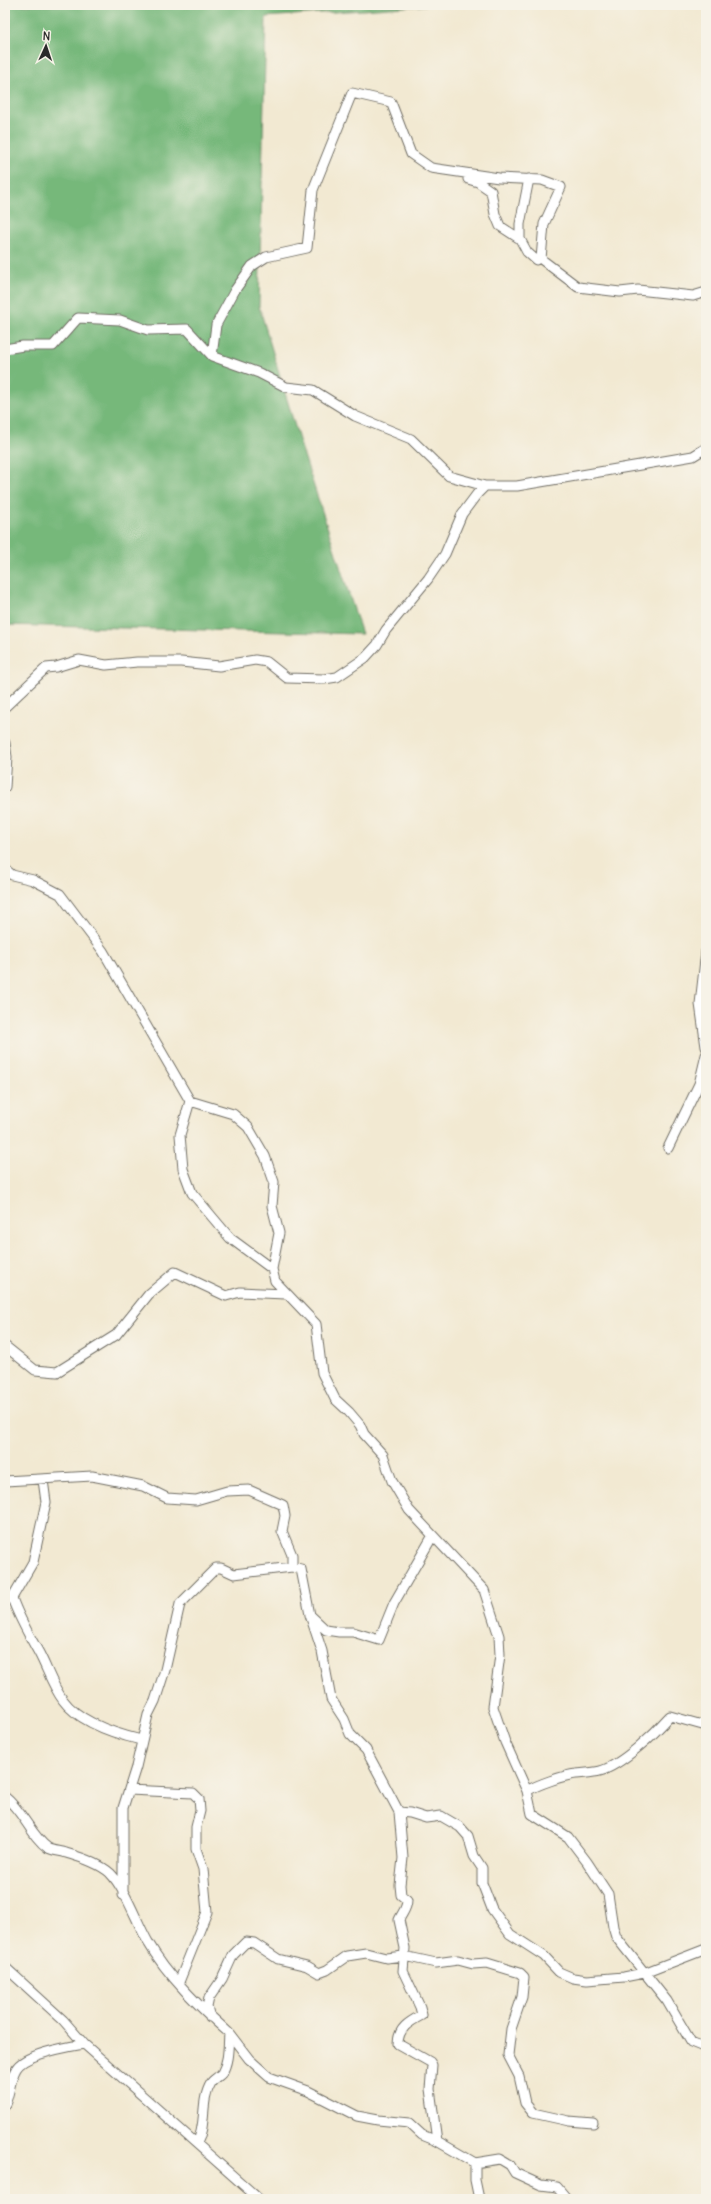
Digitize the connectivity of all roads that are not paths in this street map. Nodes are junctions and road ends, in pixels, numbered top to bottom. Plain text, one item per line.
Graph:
1 (461, 173) junction
2 (529, 179) junction
3 (520, 239) junction
4 (536, 260) dead end
5 (706, 292) edge
6 (5, 350) edge
7 (212, 356) junction
8 (706, 448) edge
9 (485, 486) junction
10 (5, 708) edge
11 (5, 743) edge
12 (5, 787) edge
13 (5, 869) edge
14 (706, 951) edge
15 (706, 1047) edge
16 (706, 1055) edge
17 (190, 1101) junction
18 (668, 1148) dead end
19 (272, 1270) junction
20 (286, 1294) junction
21 (5, 1346) edge
22 (43, 1480) junction
23 (5, 1482) edge
24 (432, 1537) junction
25 (292, 1567) junction
26 (310, 1615) junction
27 (706, 1726) edge
28 (141, 1740) junction
29 (129, 1790) junction
30 (527, 1791) junction
31 (5, 1797) edge
32 (399, 1812) junction
33 (123, 1895) junction
34 (706, 1949) edge
35 (404, 1956) junction
36 (5, 1967) edge
37 (644, 1973) junction
38 (178, 1982) junction
39 (210, 2016) junction
40 (229, 2034) junction
41 (84, 2044) junction
42 (704, 2045) edge
43 (5, 2104) edge
44 (593, 2123) dead end
45 (437, 2141) junction
46 (197, 2143) junction
47 (475, 2163) junction
48 (259, 2199) edge
49 (480, 2199) edge
50 (567, 2199) edge

1 - 2 street
1 - 3 street
1 - 7 street
2 - 3 street
2 - 5 street
3 - 4 street
6 - 7 street
7 - 9 street
8 - 9 street
9 - 10 street
11 - 12 street
13 - 17 street
14 - 15 street
16 - 18 street
17 - 19 street
17 - 19 street
19 - 20 street
20 - 21 street
20 - 24 street
22 - 23 street
22 - 25 street
22 - 28 street
24 - 26 street
24 - 30 street
25 - 26 street
25 - 28 street
26 - 32 street
27 - 30 street
28 - 29 street
29 - 33 street
29 - 38 street
30 - 37 street
31 - 33 street
32 - 35 street
32 - 37 street
33 - 38 street
34 - 37 street
35 - 39 street
35 - 44 street
35 - 45 street
36 - 41 street
37 - 42 street
38 - 39 street
39 - 40 street
40 - 45 street
40 - 46 street
41 - 43 street
41 - 46 street
45 - 47 street
46 - 48 street
47 - 49 street
47 - 50 street

